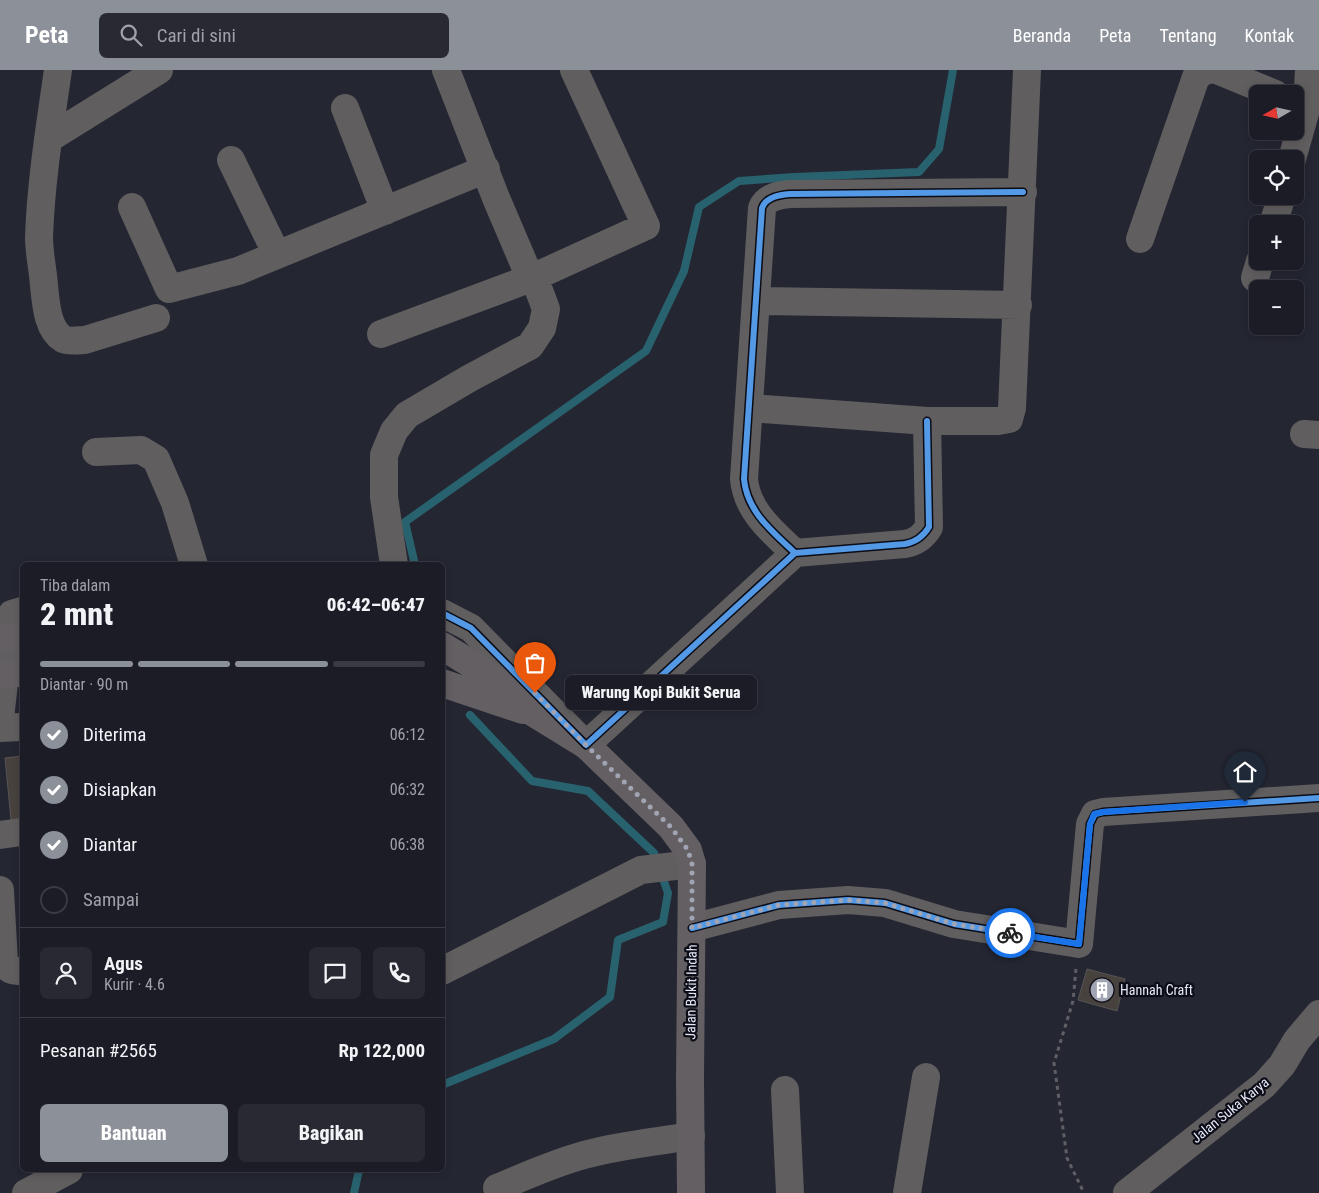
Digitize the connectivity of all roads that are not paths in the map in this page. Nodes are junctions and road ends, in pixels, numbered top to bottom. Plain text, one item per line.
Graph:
1 (58, 70) edge
2 (158, 70) edge
3 (446, 70) edge
4 (574, 70) edge
5 (591, 70) edge
6 (1028, 70) edge
7 (1209, 70) edge
8 (1217, 70) edge
9 (1309, 70) edge
10 (1253, 85) edge
11 (1307, 105) edge
12 (346, 108) dead end
13 (48, 139) junction
14 (608, 144) junction
15 (1294, 150) edge
16 (231, 160) dead end
17 (486, 170) junction
18 (1023, 192) junction
19 (132, 207) dead end
20 (385, 210) junction
21 (1140, 238) dead end
22 (277, 255) junction
23 (534, 278) junction
24 (756, 301) junction
25 (1018, 305) junction
26 (156, 318) dead end
27 (381, 334) dead end
28 (750, 408) junction
29 (927, 421) junction
30 (96, 452) dead end
31 (795, 553) junction
32 (193, 562) edge
33 (394, 562) edge
34 (20, 612) edge
35 (445, 614) edge
36 (0, 639) edge
37 (20, 639) edge
38 (445, 648) edge
39 (0, 673) edge
40 (20, 673) edge
41 (447, 688) edge
42 (534, 713) junction
43 (0, 718) edge
44 (20, 727) edge
45 (0, 728) edge
46 (586, 745) junction
47 (1319, 798) edge
48 (20, 832) edge
49 (0, 835) edge
50 (681, 865) junction
51 (0, 890) edge
52 (692, 928) junction
53 (445, 969) edge
54 (20, 970) edge
55 (1319, 1014) edge
56 (926, 1077) dead end
57 (785, 1090) dead end
58 (691, 1136) junction
59 (65, 1172) edge
60 (497, 1188) dead end
61 (26, 1193) edge
62 (691, 1193) edge
63 (790, 1193) edge
64 (907, 1193) edge
65 (1127, 1193) edge

1 - 13 street
2 - 13 street
3 - 17 street
4 - 14 street
5 - 14 street
6 - 18 street
7 - 21 street
8 - 10 street
9 - 11 street
11 - 15 street
12 - 20 street
13 - 26 street
14 - 23 street
16 - 22 street
17 - 20 street
17 - 23 street
18 - 24 street
18 - 25 street
19 - 22 street
20 - 22 street
23 - 27 street
23 - 33 street
24 - 25 street
24 - 28 street
25 - 29 street
28 - 29 street
28 - 31 street
29 - 31 street
30 - 32 street
31 - 46 street
34 - 43 street
35 - 46 street
36 - 37 main road, bridge
38 - 42 main road, Jalan Bukit Indah
39 - 40 main road, bridge
41 - 42 main road, Jalan Bukit Indah
42 - 46 main road, Jalan Bukit Indah
44 - 45 street
46 - 50 main road, Jalan Bukit Indah
47 - 52 street
48 - 49 street
50 - 52 main road, Jalan Bukit Indah
50 - 53 street
51 - 54 street
52 - 58 main road, Jalan Bukit Indah
55 - 65 street, Jalan Suka Karya
56 - 64 street
57 - 63 street
58 - 60 street
58 - 62 main road, Jalan Bukit Indah
59 - 61 street

